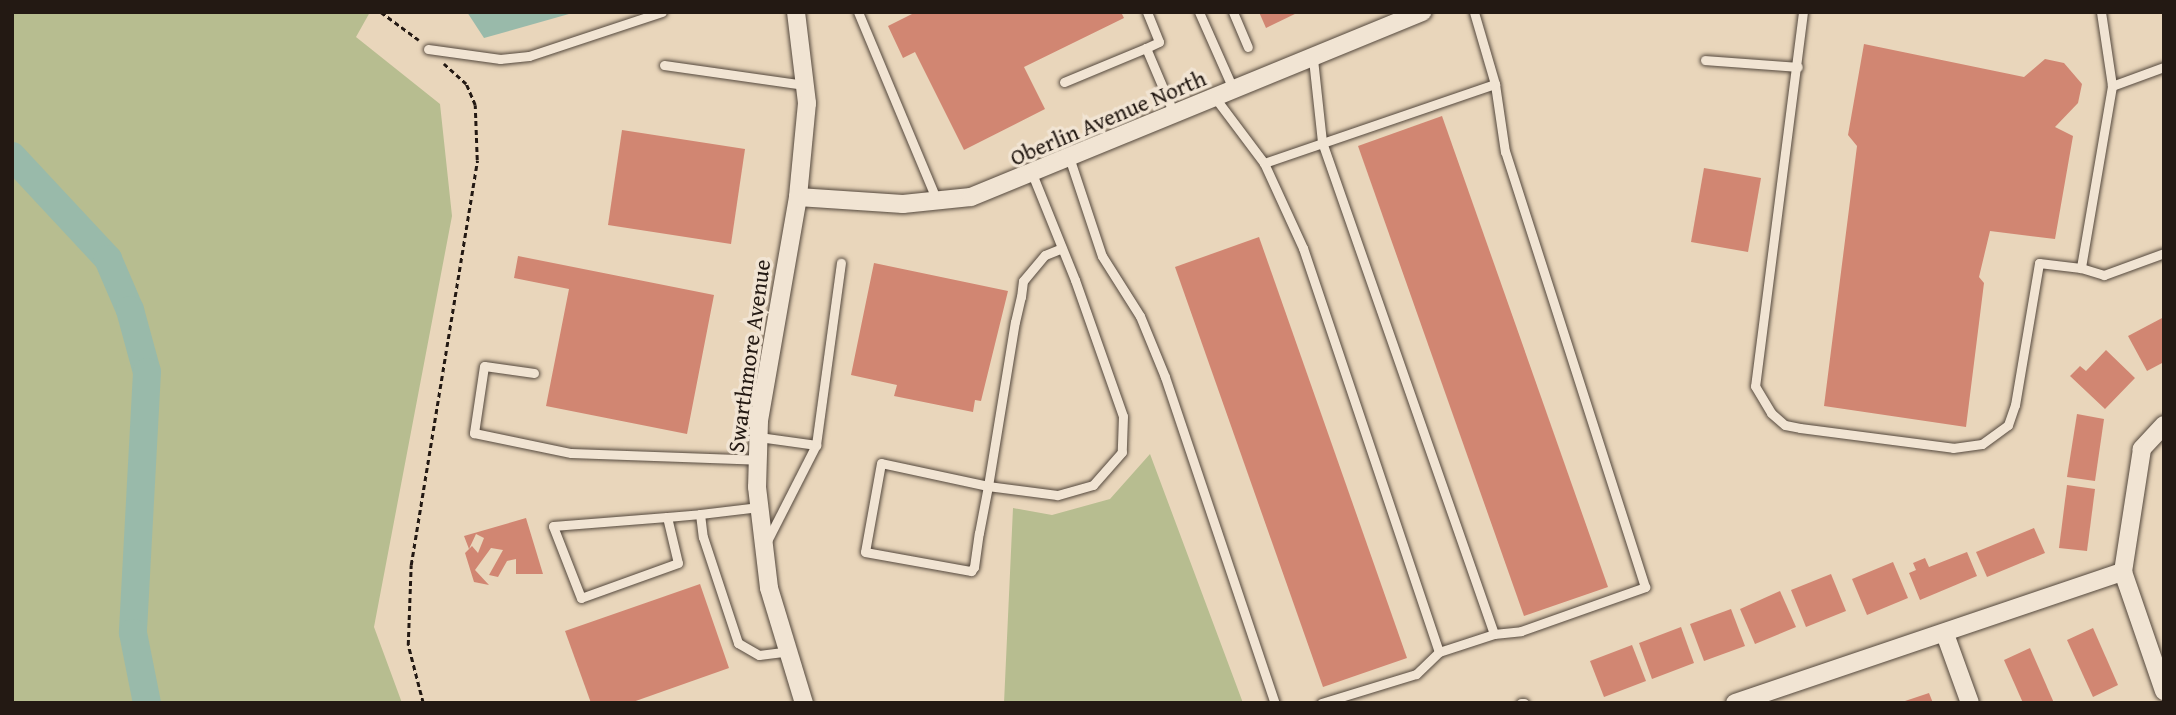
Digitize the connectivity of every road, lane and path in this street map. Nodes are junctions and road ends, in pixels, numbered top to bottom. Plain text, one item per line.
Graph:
1 (381, 12) edge
2 (662, 12) edge
3 (796, 12) edge
4 (858, 12) edge
5 (1147, 12) edge
6 (1199, 12) edge
7 (1233, 12) edge
8 (1423, 12) edge
9 (1474, 12) edge
10 (1803, 12) edge
11 (2101, 12) edge
12 (1248, 47) dead end
13 (1146, 48) junction
14 (428, 49) junction
15 (1314, 59) junction
16 (1705, 60) dead end
17 (664, 65) dead end
18 (1798, 67) junction
19 (2164, 67) edge
20 (1064, 82) dead end
21 (1494, 84) junction
22 (805, 85) junction
23 (2112, 86) junction
24 (1234, 91) junction
25 (1216, 99) junction
26 (1175, 116) junction
27 (1322, 142) junction
28 (1070, 160) junction
29 (1264, 163) junction
30 (1034, 176) junction
31 (797, 197) junction
32 (938, 202) junction
33 (1062, 248) junction
34 (2164, 253) edge
35 (841, 264) dead end
36 (2081, 268) junction
37 (534, 373) dead end
38 (2164, 425) edge
39 (759, 438) junction
40 (816, 445) junction
41 (758, 460) junction
42 (988, 486) junction
43 (759, 507) junction
44 (700, 514) junction
45 (667, 517) junction
46 (763, 550) junction
47 (2123, 572) junction
48 (1494, 634) junction
49 (1945, 634) junction
50 (785, 652) junction
51 (1439, 652) junction
52 (2164, 691) edge
53 (1782, 696) edge
54 (423, 703) edge
55 (804, 703) edge
56 (1275, 703) edge
57 (1321, 703) edge
58 (1735, 703) edge
59 (1970, 703) edge

1 - 14 path
2 - 14 lane
3 - 22 street, Swarthmore Avenue
4 - 32 lane
5 - 13 lane
6 - 24 lane
7 - 12 lane
8 - 15 street, Oberlin Avenue North
9 - 21 lane
10 - 18 lane
11 - 23 lane
13 - 20 lane
13 - 26 lane
14 - 54 path
15 - 24 street, Oberlin Avenue North
15 - 27 lane
16 - 18 lane
17 - 22 lane
18 - 36 lane
19 - 23 lane
21 - 27 lane
21 - 48 lane
22 - 31 street, Swarthmore Avenue
23 - 36 lane
24 - 25 street, Oberlin Avenue North
25 - 26 street, Oberlin Avenue North
25 - 29 lane
26 - 28 street, Oberlin Avenue North
27 - 29 lane
27 - 48 lane
28 - 30 street, Oberlin Avenue North
28 - 56 lane
29 - 51 lane
30 - 32 street, Oberlin Avenue North
30 - 33 lane
31 - 32 street, Oberlin Avenue North
31 - 39 street, Swarthmore Avenue
33 - 42 lane
33 - 42 lane
34 - 36 lane
35 - 40 lane
37 - 41 lane
38 - 47 street
39 - 40 lane
39 - 41 street, Swarthmore Avenue
40 - 46 lane
41 - 43 street, Swarthmore Avenue
42 - 42 lane
43 - 44 lane
43 - 46 street, Swarthmore Avenue
44 - 45 lane
44 - 50 lane
45 - 45 lane
46 - 50 street, Swarthmore Avenue
47 - 49 street
47 - 52 street
48 - 51 lane
49 - 53 street
49 - 59 street
50 - 55 street, Swarthmore Avenue
51 - 57 lane
53 - 58 street

